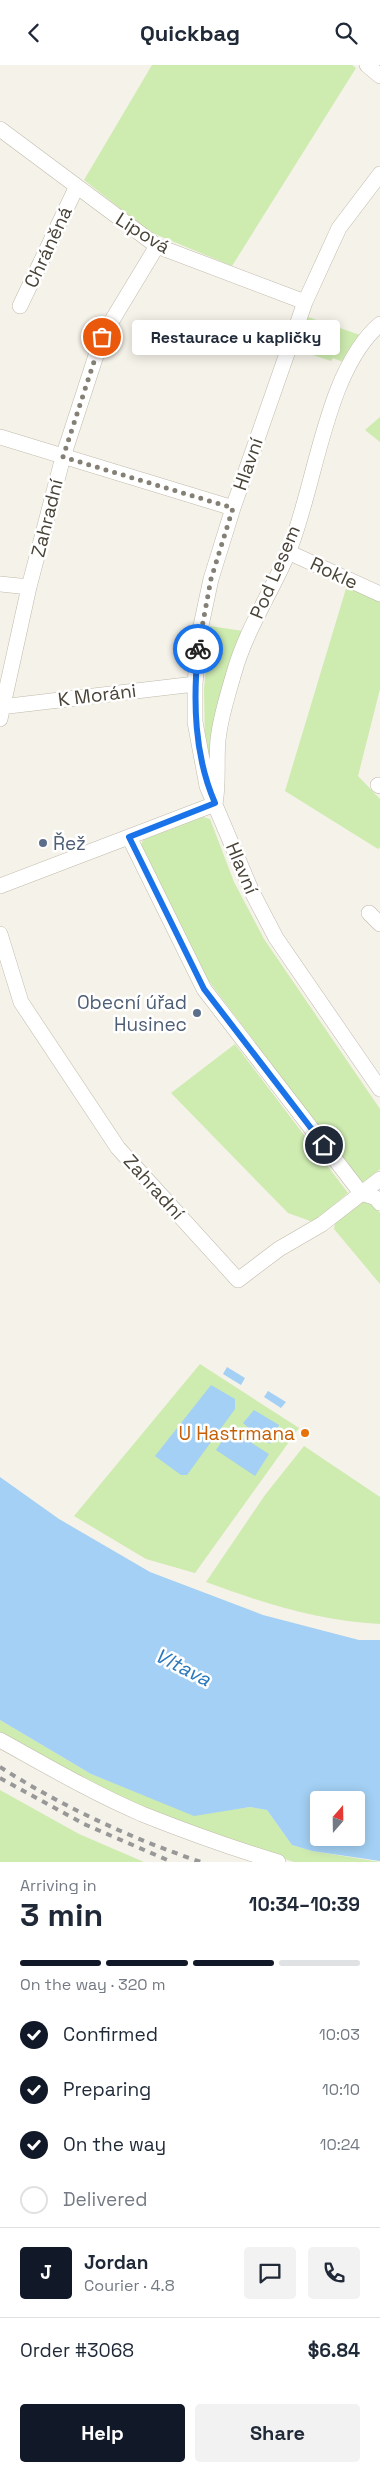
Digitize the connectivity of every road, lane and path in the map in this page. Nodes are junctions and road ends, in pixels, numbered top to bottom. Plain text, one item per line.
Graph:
1 (367, 65) edge
2 (380, 76) edge
3 (0, 129) edge
4 (380, 174) edge
5 (76, 188) junction
6 (157, 246) junction
7 (305, 302) junction
8 (20, 306) dead end
9 (380, 324) edge
10 (0, 437) edge
11 (63, 457) junction
12 (233, 508) junction
13 (288, 552) junction
14 (0, 583) edge
15 (30, 587) junction
16 (380, 594) edge
17 (195, 684) junction
18 (0, 711) edge
19 (215, 803) junction
20 (129, 837) junction
21 (0, 887) edge
22 (369, 913) dead end
23 (380, 924) edge
24 (0, 935) edge
25 (380, 1089) edge
26 (380, 1179) edge
27 (361, 1193) junction
28 (380, 1203) edge
29 (0, 1740) edge
30 (278, 1862) edge

1 - 2 street
3 - 5 street, Lipová
4 - 7 street, Hlavní
5 - 6 street, Lipová
5 - 8 street, Chráněná
6 - 7 street, Lipová
6 - 11 street, Zahradní
7 - 12 street, Hlavní
9 - 13 street, Pod Lesem
10 - 11 street
11 - 12 street
11 - 15 street, Zahradní
12 - 17 street, Hlavní
13 - 16 street, Rokle
13 - 19 street, Pod Lesem
14 - 15 street
15 - 18 street, Zahradní
17 - 18 street, K Moráni
17 - 19 street, Hlavní
19 - 20 street
19 - 25 street, Hlavní
20 - 21 street
20 - 27 street
22 - 23 street
24 - 27 street, Zahradní
26 - 27 street, Zahradní
27 - 28 street
29 - 30 street

